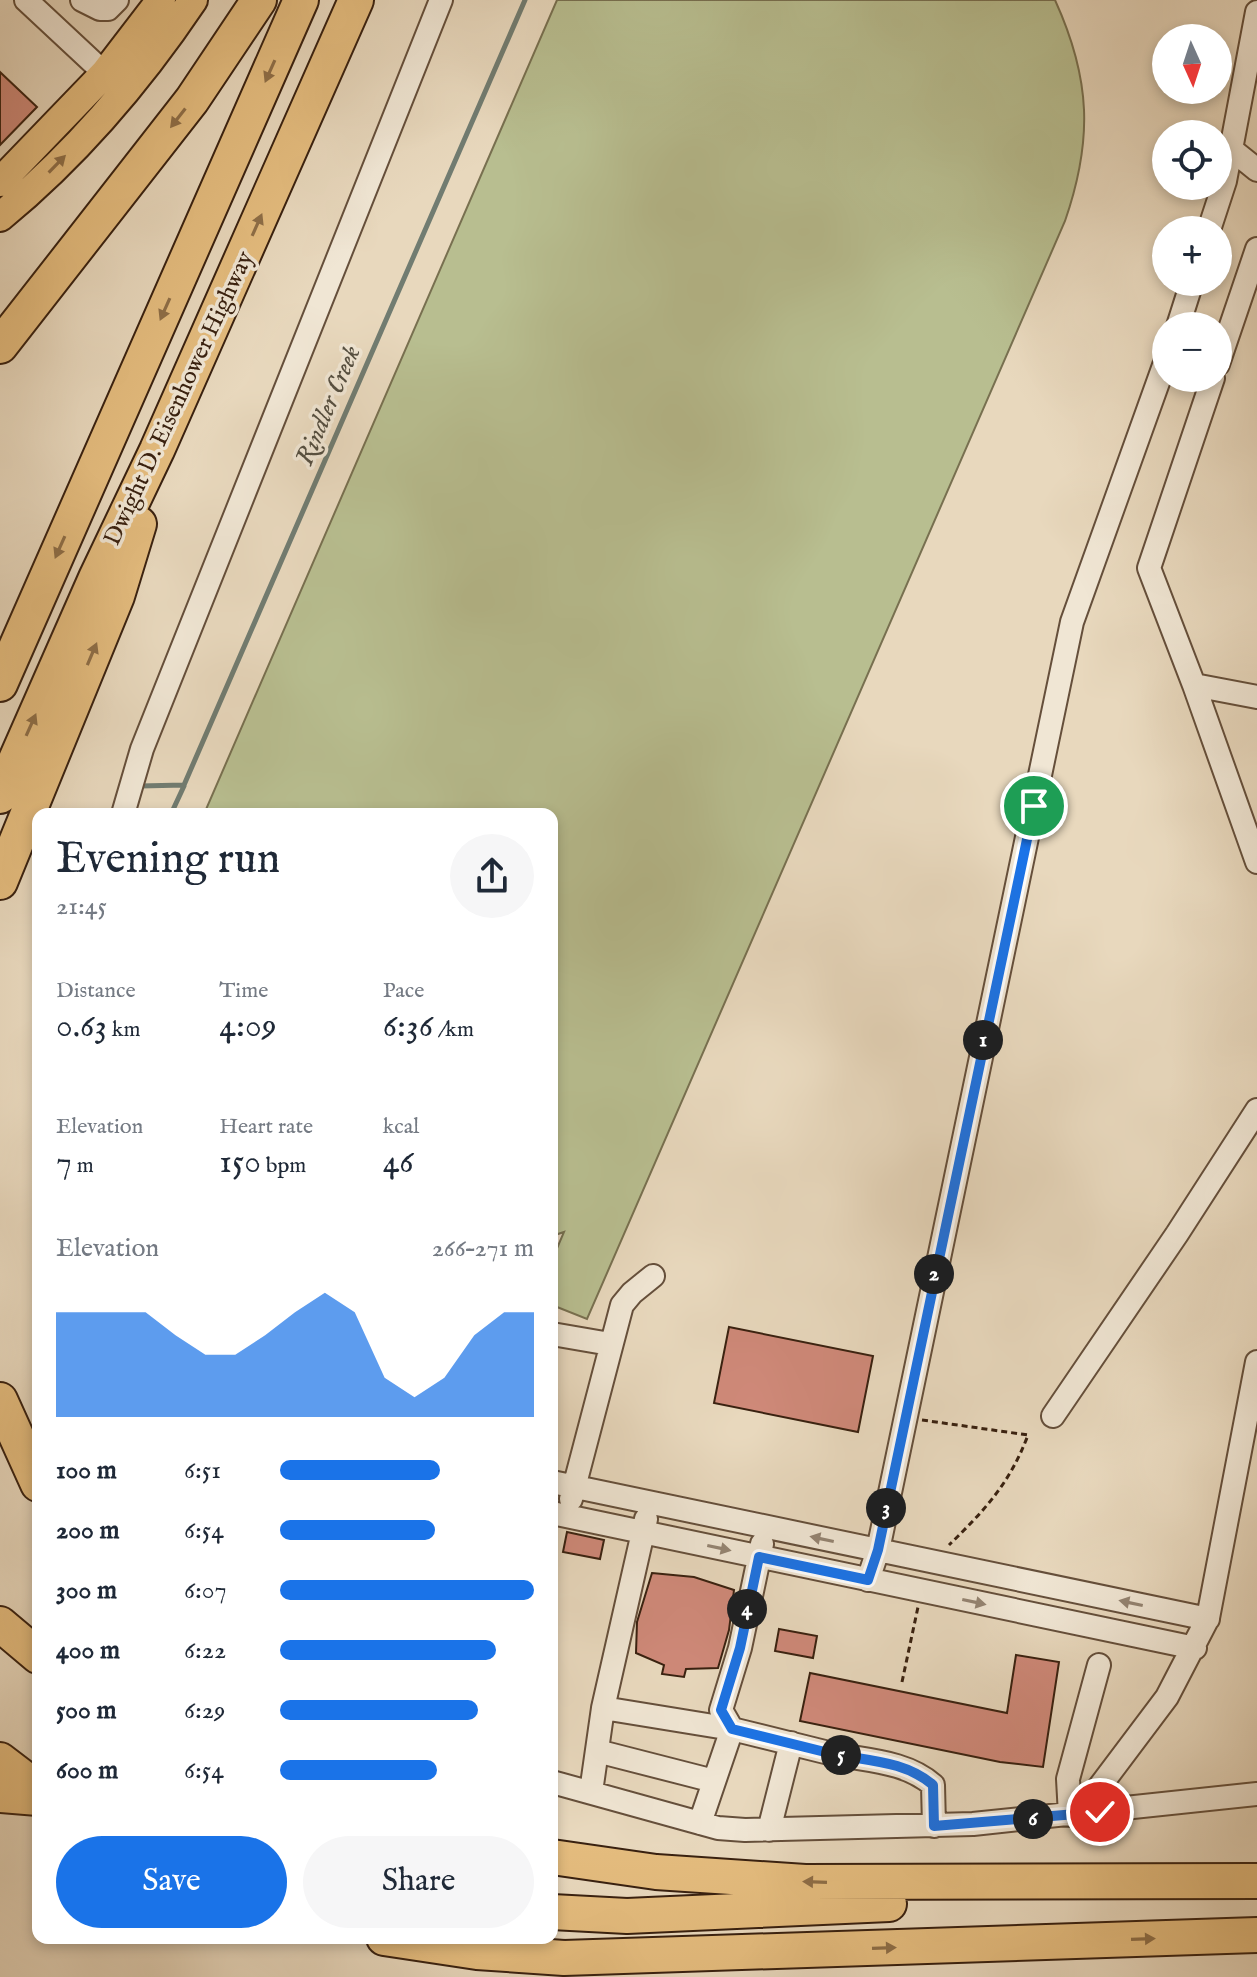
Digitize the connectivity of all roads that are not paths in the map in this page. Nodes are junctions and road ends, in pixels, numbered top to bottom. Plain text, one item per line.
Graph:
1 (26, 0) edge
2 (82, 0) edge
3 (117, 0) edge
4 (161, 0) edge
5 (193, 0) edge
6 (259, 0) edge
7 (301, 0) edge
8 (356, 0) edge
9 (441, 0) edge
10 (1257, 12) edge
11 (115, 82) junction
12 (1232, 144) edge
13 (1232, 150) edge
14 (1257, 170) edge
15 (0, 182) edge
16 (0, 217) edge
17 (1257, 249) edge
18 (59, 271) junction
19 (1232, 323) edge
20 (0, 333) edge
21 (0, 346) edge
22 (1155, 392) edge
23 (1208, 392) edge
24 (157, 450) junction
25 (0, 684) edge
26 (1194, 685) junction
27 (1257, 697) edge
28 (0, 796) edge
29 (125, 808) edge
30 (1257, 862) edge
31 (0, 882) edge
32 (1257, 1110) edge
33 (653, 1276) dead end
34 (558, 1335) edge
35 (610, 1344) junction
36 (1257, 1362) edge
37 (0, 1400) edge
38 (1053, 1416) dead end
39 (32, 1471) edge
40 (558, 1483) edge
41 (574, 1486) junction
42 (650, 1503) junction
43 (560, 1514) edge
44 (766, 1527) junction
45 (643, 1532) junction
46 (878, 1550) junction
47 (759, 1557) junction
48 (868, 1580) junction
49 (1208, 1619) junction
50 (0, 1624) edge
51 (1195, 1648) junction
52 (32, 1651) edge
53 (1099, 1665) dead end
54 (603, 1708) junction
55 (732, 1729) junction
56 (791, 1743) junction
57 (597, 1751) junction
58 (0, 1760) edge
59 (0, 1771) edge
60 (714, 1781) junction
61 (558, 1784) edge
62 (32, 1788) edge
63 (32, 1790) edge
64 (591, 1792) junction
65 (32, 1793) edge
66 (1257, 1794) edge
67 (0, 1795) edge
68 (1074, 1815) junction
69 (700, 1823) junction
70 (934, 1826) junction
71 (769, 1830) junction
72 (558, 1858) edge
73 (1257, 1882) edge
74 (558, 1900) edge
75 (558, 1912) edge
76 (726, 1912) junction
77 (1257, 1935) edge
78 (430, 1944) edge
79 (638, 1957) junction
80 (577, 1977) edge

1 - 11 street
2 - 3 street
4 - 11 main road
5 - 11 main road
6 -> 18 highway
7 -> 25 highway, Dwight D. Eisenhower Highway
24 -> 8 highway, Dwight D. Eisenhower Highway
9 - 29 street
10 - 12 street
11 - 15 main road
16 -> 11 main road
13 - 14 street
17 - 19 street
18 - 20 highway
18 - 21 highway
22 - 46 street
23 - 26 street
28 -> 24 highway, Dwight D. Eisenhower Highway
31 -> 24 highway
26 - 27 street
26 - 30 street
32 - 38 street
33 - 35 street
34 - 35 street
35 - 41 street
36 - 49 street
37 - 39 highway
40 - 41 street
41 - 42 street
41 - 43 street
42 - 44 street
42 - 45 street
43 - 45 street
46 -> 44 street
44 - 47 street
45 -> 47 street
45 - 54 street
46 - 48 street
49 -> 46 street
47 - 48 street
47 - 55 street
48 -> 51 street
49 - 51 street
50 - 52 highway
51 - 68 street
53 - 68 street
54 - 55 street
54 - 57 street
55 - 56 street
55 - 60 street
56 - 70 street
56 - 71 street
57 - 60 street
57 - 64 street
58 - 62 highway
59 - 63 highway
60 - 69 street
61 - 64 street
64 - 69 street
65 - 67 highway
66 - 68 street
68 - 70 street
69 - 71 street
70 - 71 street
73 -> 72 highway
73 - 76 highway
74 - 76 highway
75 - 76 highway
79 -> 77 highway
78 - 79 highway
79 - 80 highway

